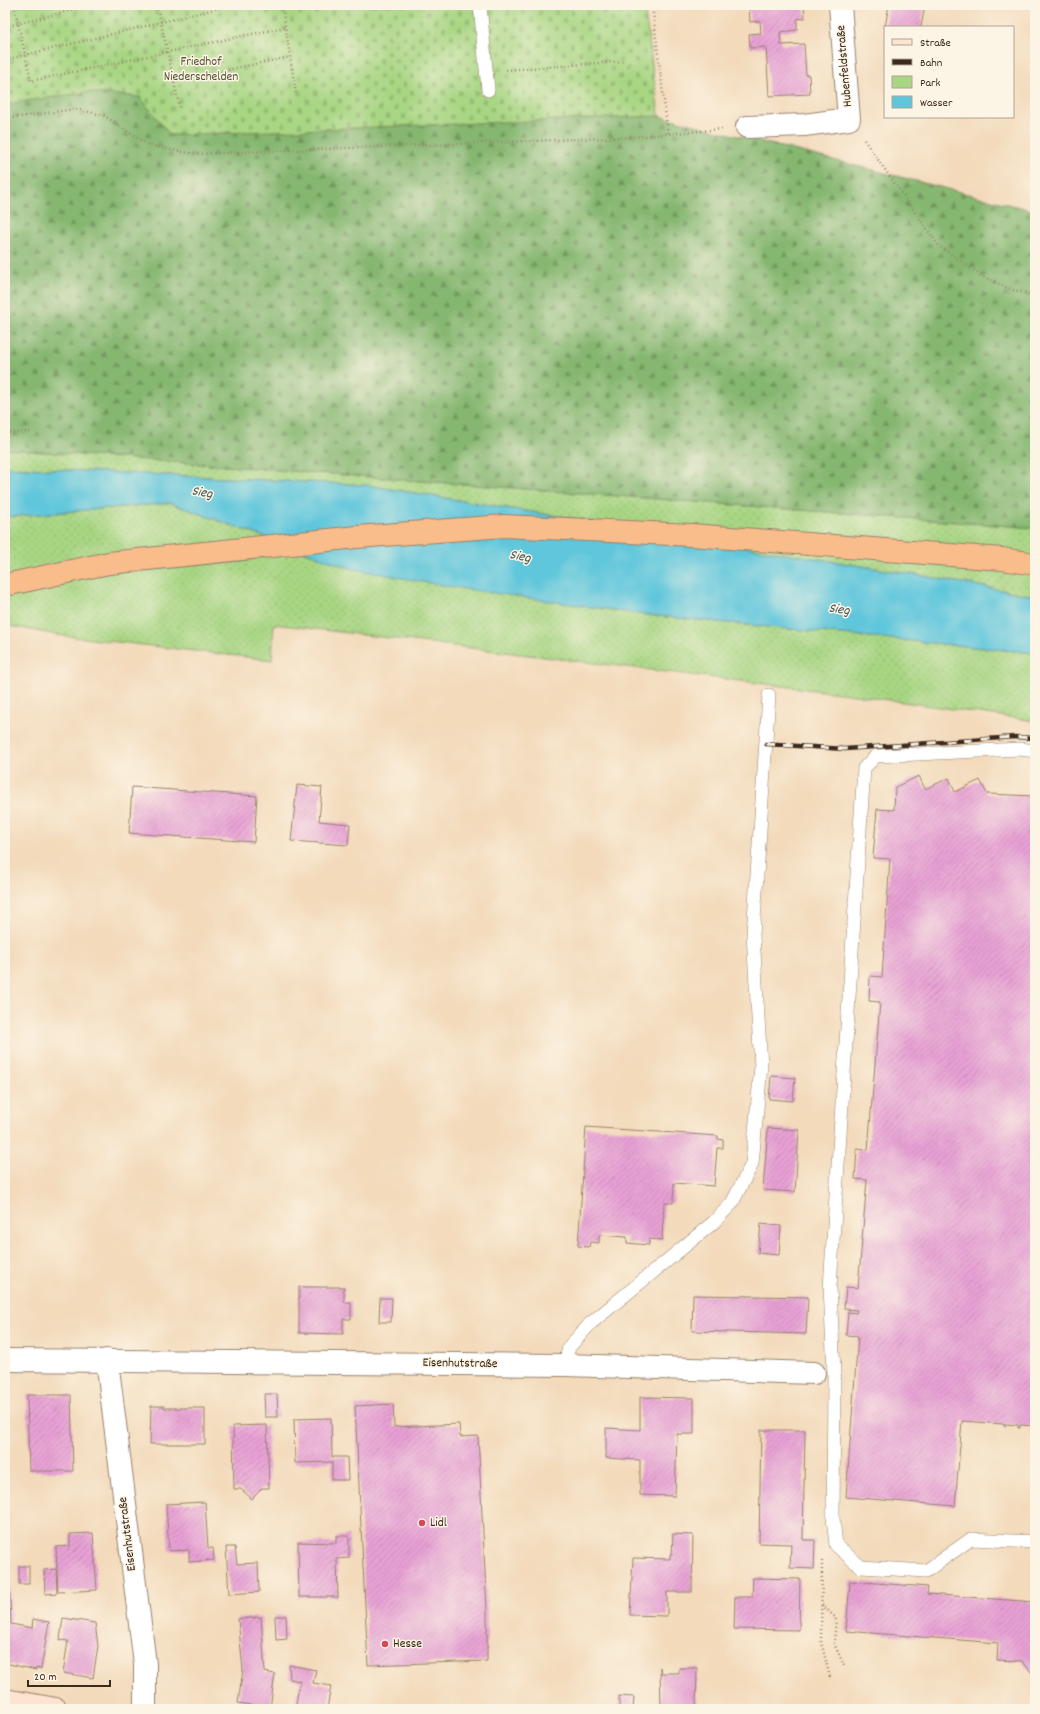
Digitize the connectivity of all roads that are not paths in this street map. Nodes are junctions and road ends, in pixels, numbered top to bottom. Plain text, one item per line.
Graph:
1 (480, 5) edge
2 (840, 5) edge
3 (488, 90) dead end
4 (747, 127) road end
5 (1035, 564) edge
6 (5, 585) edge
7 (769, 695) dead end
8 (1035, 751) edge
9 (5, 1360) edge
10 (107, 1360) junction
11 (564, 1365) junction
12 (824, 1373) junction
13 (1035, 1542) edge
14 (5, 1700) edge
15 (56, 1709) edge
16 (145, 1709) edge

1 - 3 lane
2 - 4 street, Hubenfeldstraße
5 - 6 highway
7 - 11 lane
8 - 12 lane
9 - 10 street, Eisenhutstraße
10 - 11 street, Eisenhutstraße
10 - 16 street, Eisenhutstraße
11 - 12 street, Eisenhutstraße
12 - 13 lane
14 - 15 main road

